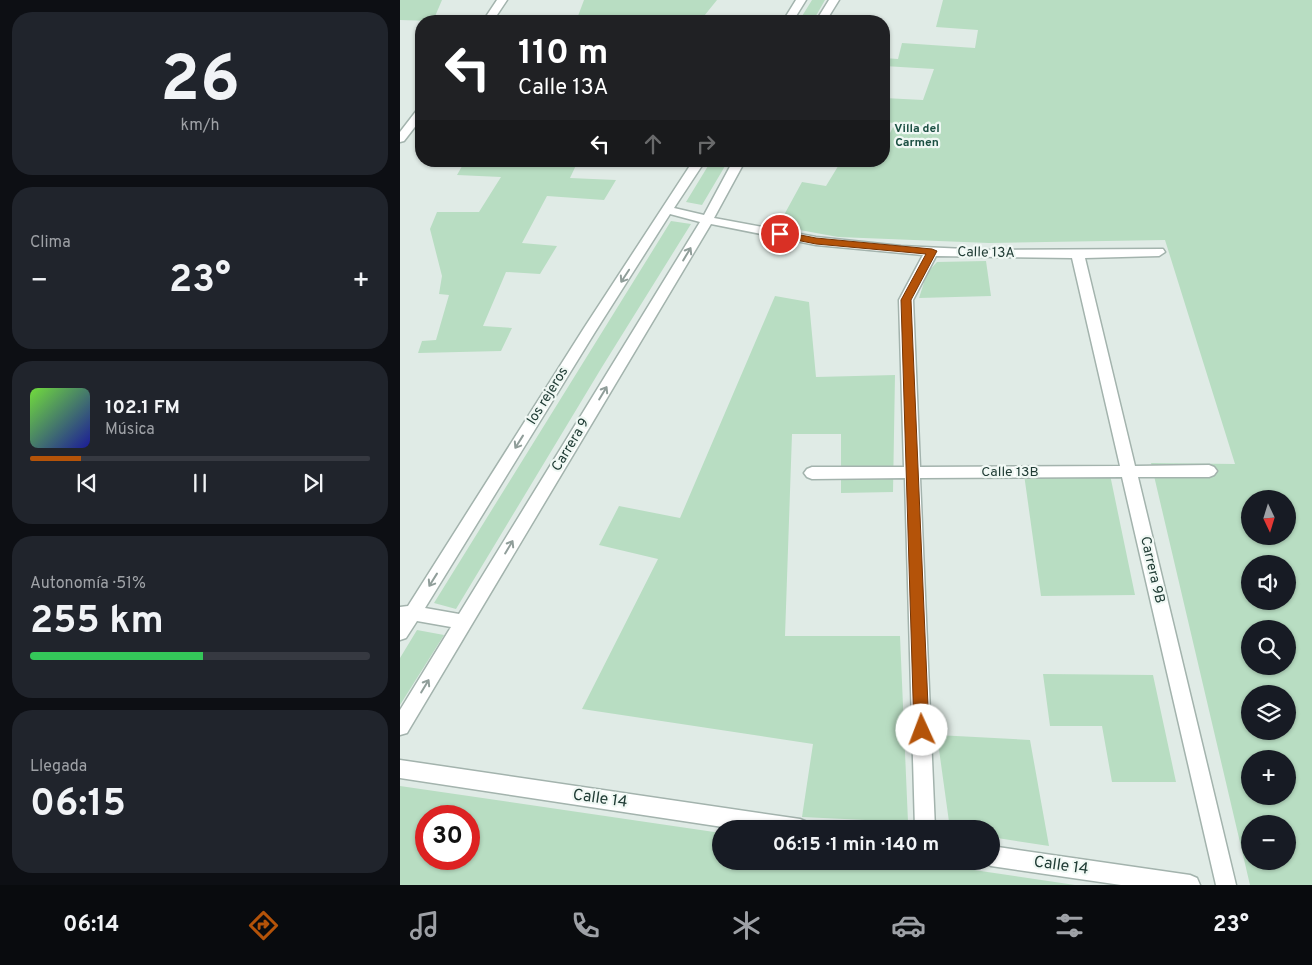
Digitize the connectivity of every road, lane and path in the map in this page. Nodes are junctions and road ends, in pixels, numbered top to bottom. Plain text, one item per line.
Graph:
1 (502, 0) edge
2 (801, 0) edge
3 (834, 0) edge
4 (492, 15) edge
5 (792, 15) edge
6 (825, 15) edge
7 (415, 120) edge
8 (400, 139) edge
9 (695, 167) edge
10 (736, 167) edge
11 (668, 210) junction
12 (707, 220) junction
13 (932, 251) junction
14 (1158, 252) dead end
15 (1078, 255) junction
16 (1209, 470) dead end
17 (912, 472) junction
18 (1129, 472) junction
19 (812, 473) dead end
20 (406, 613) edge
21 (463, 622) junction
22 (400, 633) edge
23 (400, 728) edge
24 (400, 770) edge
25 (739, 820) edge
26 (925, 820) edge
27 (1000, 857) edge
28 (1190, 885) edge
29 (1226, 885) edge

1 - 4 street
2 - 5 street
3 - 6 street
7 - 8 street
9 - 11 street, los rejeros
10 - 12 street, Carrera 9
11 - 12 street, Calle 13A
11 -> 20 street, los rejeros
12 - 13 street, Calle 13A
21 -> 12 street, Carrera 9
13 - 15 street, Calle 13A
13 - 17 street
14 - 15 street, Calle 13A
15 - 18 street, Carrera 9B
16 - 18 street, Calle 13B
17 - 18 street, Calle 13B
17 - 19 street, Calle 13B
17 - 26 street
18 - 29 street, Carrera 9B
20 - 21 street
20 - 22 street, los rejeros
23 -> 21 street, Carrera 9
24 - 25 street, Calle 14
27 - 28 street, Calle 14

